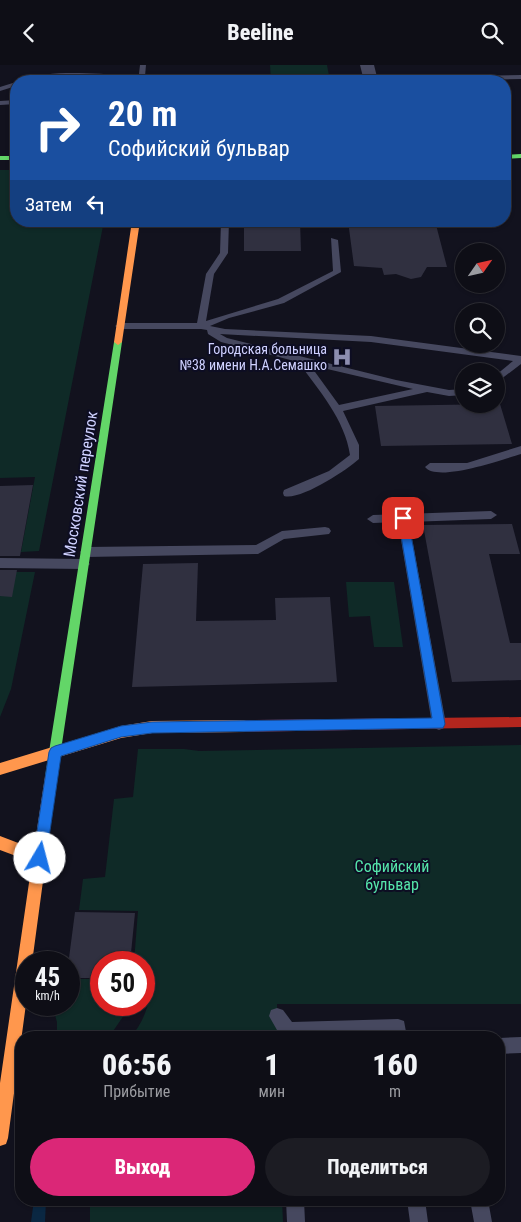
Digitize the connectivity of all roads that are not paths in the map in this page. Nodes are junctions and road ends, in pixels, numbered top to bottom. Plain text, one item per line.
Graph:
1 (135, 227) edge
2 (225, 227) edge
3 (334, 240) dead end
4 (120, 325) junction
5 (201, 326) junction
6 (521, 359) edge
7 (302, 360) junction
8 (505, 372) edge
9 (427, 389) junction
10 (455, 393) edge
11 (335, 409) junction
12 (521, 450) edge
13 (430, 467) dead end
14 (288, 493) dead end
15 (491, 515) dead end
16 (403, 518) junction
17 (373, 519) dead end
18 (325, 531) dead end
19 (85, 558) junction
20 (0, 563) edge
21 (521, 722) edge
22 (439, 724) junction
23 (55, 752) junction
24 (0, 769) edge
25 (0, 843) edge
26 (40, 858) junction
27 (277, 1016) dead end
28 (15, 1031) edge
29 (287, 1031) edge
30 (336, 1031) edge
31 (398, 1031) edge
32 (15, 1033) edge
33 (521, 1045) edge
34 (505, 1046) edge
35 (0, 1138) edge
36 (295, 1206) edge
37 (417, 1206) edge
38 (480, 1206) edge
39 (296, 1222) edge
40 (419, 1222) edge
41 (483, 1222) edge

1 - 4 main road, Московский переулок
2 - 5 lane
3 - 5 lane
4 - 5 lane
4 - 19 main road, Московский переулок
5 - 6 lane
5 - 7 lane
6 - 8 lane
7 - 9 lane
7 - 11 lane
9 - 10 lane
9 - 11 lane
11 - 14 lane
12 - 13 lane
15 - 16 lane
16 - 17 lane
16 - 22 lane
18 - 19 lane
19 - 20 lane
19 - 23 main road, Московский переулок
21 - 22 main road
22 - 23 main road
23 - 24 main road
23 - 26 main road, Московский переулок
25 - 26 main road
26 - 28 main road, Московский переулок
27 - 29 lane
30 - 31 lane
32 - 35 main road, Московский переулок
33 - 34 lane
36 - 39 lane
37 - 40 lane
38 - 41 lane

